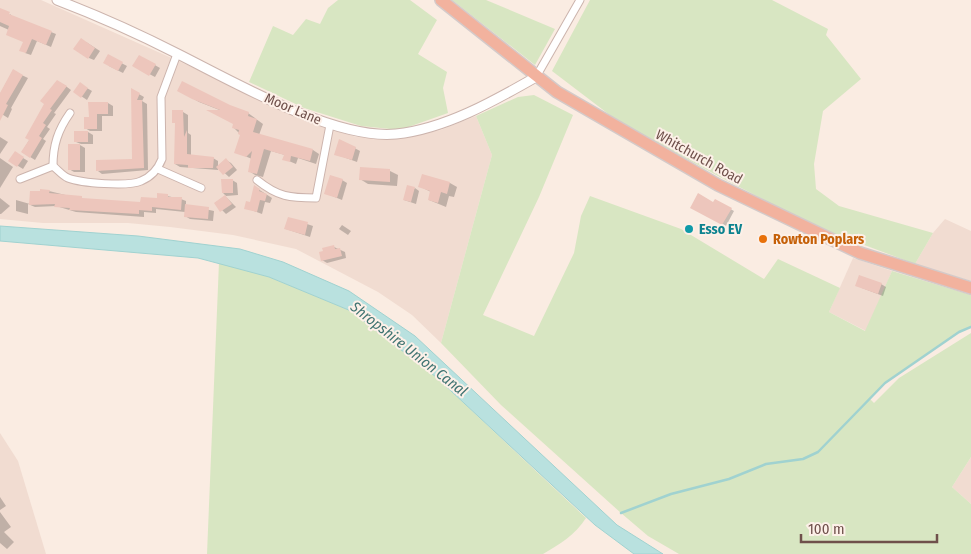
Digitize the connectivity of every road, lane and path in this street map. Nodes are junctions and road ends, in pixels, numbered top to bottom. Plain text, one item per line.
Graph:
1 (57, 0) edge
2 (441, 0) edge
3 (580, 0) edge
4 (178, 54) junction
5 (536, 77) junction
6 (70, 113) dead end
7 (330, 125) junction
8 (53, 166) junction
9 (158, 169) junction
10 (20, 179) dead end
11 (257, 180) dead end
12 (201, 188) dead end
13 (971, 288) edge

1 - 4 street, Moor Lane
2 - 5 highway, Whitchurch Road
3 - 5 street
4 - 7 street, Moor Lane
4 - 9 street
5 - 7 street, Moor Lane
5 - 13 highway, Whitchurch Road
6 - 8 street
7 - 11 street
8 - 9 street
8 - 10 street
9 - 12 street

